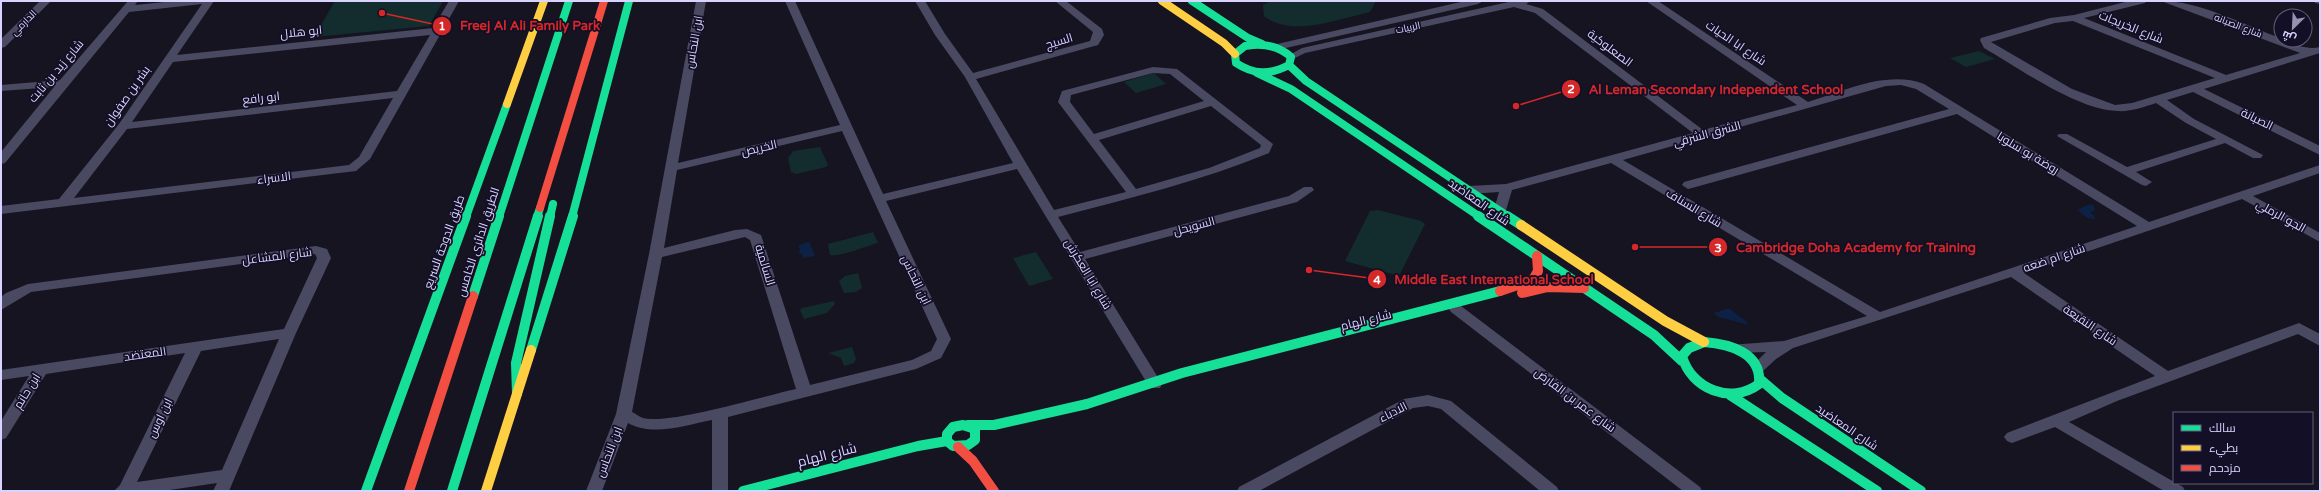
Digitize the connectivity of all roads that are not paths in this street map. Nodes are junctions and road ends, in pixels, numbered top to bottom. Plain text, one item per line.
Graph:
1 (46, 1) edge
2 (204, 1) edge
3 (209, 1) edge
4 (454, 1) edge
5 (544, 1) edge
6 (569, 1) edge
7 (604, 1) edge
8 (629, 1) edge
9 (701, 1) edge
10 (790, 1) edge
11 (920, 1) edge
12 (1060, 1) edge
13 (1162, 1) edge
14 (1192, 1) edge
15 (1478, 1) edge
16 (1526, 1) edge
17 (1651, 1) edge
18 (2140, 1) edge
19 (2166, 1) edge
20 (1515, 4) junction
21 (130, 5) edge
22 (1538, 6) edge
23 (2074, 18) junction
24 (437, 31) junction
25 (1262, 44) junction
26 (1, 45) edge
27 (1277, 46) junction
28 (2315, 52) edge
29 (1235, 54) junction
30 (168, 59) junction
31 (1290, 61) junction
32 (1257, 73) junction
33 (970, 77) junction
34 (2224, 78) junction
35 (1908, 82) joint
36 (63, 83) junction
37 (1, 88) edge
38 (2194, 88) junction
39 (402, 94) junction
40 (2153, 101) junction
41 (1212, 102) junction
42 (1806, 106) junction
43 (1958, 110) junction
44 (123, 126) junction
45 (845, 127) junction
46 (1702, 135) junction
47 (2063, 136) dead end
48 (1093, 138) junction
49 (2226, 139) junction
50 (2320, 151) edge
51 (2257, 154) dead end
52 (1613, 159) junction
53 (1, 160) edge
54 (1020, 165) junction
55 (672, 168) junction
56 (2320, 169) edge
57 (2126, 171) junction
58 (2146, 182) dead end
59 (1688, 185) dead end
60 (1506, 188) junction
61 (544, 190) junction
62 (1308, 190) dead end
63 (1469, 190) junction
64 (1133, 193) junction
65 (2243, 195) junction
66 (879, 199) junction
67 (62, 203) junction
68 (1, 210) edge
69 (1500, 210) junction
70 (1052, 214) junction
71 (2148, 227) junction
72 (2320, 238) edge
73 (656, 254) junction
74 (1537, 256) junction
75 (1078, 257) junction
76 (2013, 272) junction
77 (1584, 288) junction
78 (1, 305) edge
79 (1456, 309) junction
80 (1879, 317) junction
81 (289, 333) junction
82 (2320, 341) edge
83 (1704, 342) junction
84 (1788, 345) junction
85 (196, 346) junction
86 (1734, 348) junction
87 (1682, 361) junction
88 (41, 369) junction
89 (1760, 374) junction
90 (1, 375) edge
91 (2167, 377) junction
92 (445, 384) junction
93 (1155, 384) junction
94 (804, 391) junction
95 (517, 394) junction
96 (1730, 395) junction
97 (720, 413) junction
98 (624, 414) junction
99 (2056, 421) junction
100 (968, 425) junction
101 (994, 425) junction
102 (949, 430) junction
103 (1, 434) edge
104 (2012, 437) dead end
105 (974, 440) junction
106 (947, 441) junction
107 (918, 446) junction
108 (958, 447) junction
109 (411, 455) dead end
110 (973, 461) junction
111 (228, 474) junction
112 (124, 491) edge
113 (221, 491) edge
114 (366, 491) edge
115 (409, 491) edge
116 (452, 491) edge
117 (486, 491) edge
118 (594, 491) edge
119 (720, 491) edge
120 (743, 491) edge
121 (994, 491) edge
122 (1246, 491) edge
123 (1551, 491) edge
124 (1694, 491) edge
125 (1877, 491) edge
126 (1921, 491) edge
127 (2177, 491) edge

1 - 26 street, الدارمي
2 - 21 street
3 - 30 street, بشر بن صفوان
4 - 24 street, الاسراء
5 - 114 main road, طريق الدوحة السريع
6 - 92 main road, الطريق الدائري الخامس
7 - 61 main road
8 - 95 main road
9 - 55 street, ابن النحاس
10 - 45 street, ابن النحاس
11 - 33 street, شارع ابا العكرش
12 - 33 street, السيج
13 - 29 main road
14 - 25 main road
15 - 27 street, الربيات
16 - 20 street, الربيات
17 - 42 street, شارع ابا الحيات
18 - 23 street
19 - 28 street, شارع الصبانه
20 - 22 street, الصعلوكية
20 - 31 street, الربيات
21 - 36 street, شارع زيد بن ثابت
22 - 46 street, الصعلوكية
23 - 34 street, شارع الخريجات
23 - 40 street, شارع الخريجات
24 - 30 street, ابو هلال
24 - 39 street, الاسراء
25 - 27 main road
25 - 29 main road
27 - 31 main road, شارع المعاضيد
28 - 34 street
29 - 32 main road, شارع المعاضيد
30 - 44 street, بشر بن صفوان
31 - 32 main road
31 - 63 main road, شارع المعاضيد
32 - 74 main road, شارع المعاضيد
33 - 54 street, شارع ابا العكرش
34 - 38 street
35 - 42 street, الشرق الشرقي
35 - 43 street, روضة بو سلوبا
36 - 37 street
36 - 53 street, شارع زيد بن ثابت
38 - 40 street
38 - 50 street, الصبانة
39 - 44 street, ابو رافع
39 - 67 street, الاسراء
40 - 49 street
41 - 48 street
41 - 48 street
41 - 64 street
42 - 46 street, الشرق الشرقي
43 - 59 street
43 - 71 street, روضة بو سلوبا
44 - 67 street, بشر بن صفوان
45 - 55 street, الخريص
45 - 66 street, ابن النحاس
46 - 52 street, الشرق الشرقي
47 - 57 street
48 - 64 street
49 - 51 street
49 - 57 street
52 - 60 street, الشرق الشرقي
52 - 80 street, شارع السناف
54 - 66 street
54 - 70 street, شارع ابا العكرش
55 - 73 street, ابن النحاس
56 - 65 street, شارع ام ضعه
57 - 58 street
60 - 63 street, الشرق الشرقي
60 - 69 street
61 - 95 main road
61 - 116 main road
62 - 75 street, السويحل
63 - 69 main road, شارع المعاضيد
64 - 70 street
65 - 71 street, شارع ام ضعه
65 - 72 street, الجو الرملي
66 - 94 street, ابن النحاس
67 - 68 street, الاسراء
69 - 83 main road, شارع المعاضيد
70 - 75 street, شارع ابا العكرش
71 - 76 street, شارع ام ضعه
73 - 94 street, السالمية
73 - 98 street, ابن النحاس
74 - 77 main road, شارع المعاضيد
74 - 93 main road, شارع الهام
75 - 93 street, شارع ابا العكرش
76 - 80 street, شارع ام ضعه
76 - 91 street, شارع النقيعة
77 - 79 main road, شارع الهام
77 - 87 main road, شارع المعاضيد
78 - 81 street, شارع المشاعل
79 - 93 main road, شارع الهام
79 - 124 street, شارع عمر بن الفارض
80 - 84 street, شارع ام ضعه
81 - 85 street, المعتضد
81 - 111 street, شارع المشاعل
82 - 91 street
83 - 86 main road
83 - 87 main road
84 - 86 street, شارع ام ضعه
84 - 89 street, شارع ام ضعه
85 - 88 street, المعتضد
85 - 112 street, ابن اوس
86 - 89 main road
87 - 96 main road
88 - 90 street, المعتضد
88 - 103 street, ابن حاتم
89 - 96 main road
89 - 126 main road, شارع المعاضيد
91 - 99 street
92 - 109 main road
92 - 115 main road, الطريق الدائري الخامس
93 - 101 main road, شارع الهام
94 - 97 street, ابن النحاس
95 - 117 main road
96 - 125 main road
97 - 98 street, ابن النحاس
97 - 119 street
98 - 118 street, ابن النحاس
99 - 104 street
99 - 127 street
100 - 101 main road, شارع الهام
100 - 102 main road
100 - 105 main road
101 - 105 main road, شارع الهام
102 - 106 main road
102 - 107 main road, شارع الهام
105 - 108 main road
105 - 110 main road
106 - 107 main road, شارع الهام
106 - 108 main road
107 - 120 main road, شارع الهام
108 - 110 main road
110 - 121 main road
111 - 112 street
111 - 113 street, شارع المشاعل
122 - 123 street, الادباء

